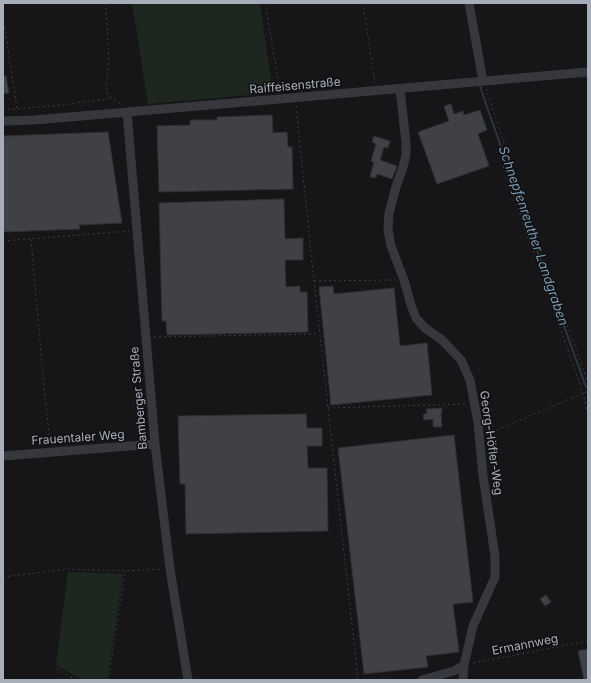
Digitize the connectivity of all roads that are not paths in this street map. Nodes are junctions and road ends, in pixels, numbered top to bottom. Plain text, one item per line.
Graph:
1 (469, 3) edge
2 (588, 72) edge
3 (484, 81) junction
4 (400, 89) junction
5 (127, 112) junction
6 (3, 121) edge
7 (155, 444) junction
8 (3, 456) edge
9 (464, 665) junction
10 (188, 680) edge
11 (422, 680) edge
12 (463, 680) edge

1 - 3 street
2 - 3 street, Raiffeisenstraße
3 - 4 street, Raiffeisenstraße
4 - 5 street, Raiffeisenstraße
4 - 9 street, Georg-Höfler-Weg
5 - 6 street, Raiffeisenstraße
5 - 7 street, Bamberger Straße
7 - 8 street, Frauentaler Weg
7 - 10 street, Bamberger Straße
9 - 11 street
9 - 12 street, Georg-Höfler-Weg

